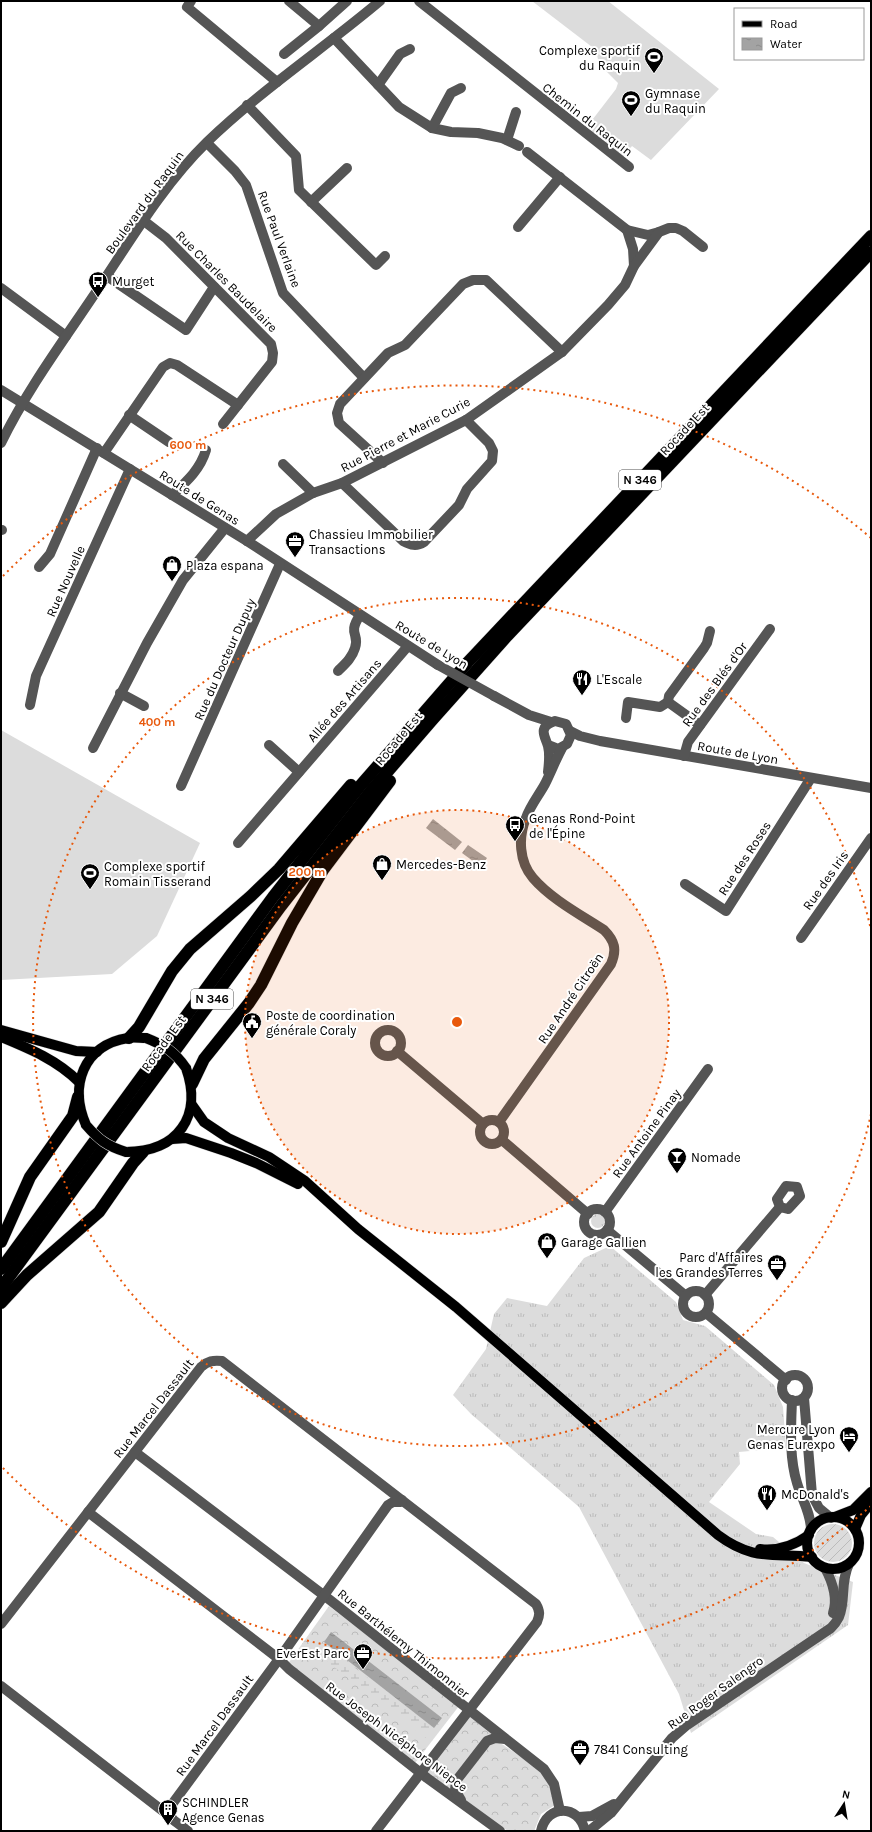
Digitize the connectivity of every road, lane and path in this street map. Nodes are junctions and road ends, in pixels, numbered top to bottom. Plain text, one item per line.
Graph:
1 (191, 1) edge
2 (288, 1) edge
3 (347, 1) edge
4 (418, 1) edge
5 (379, 2) edge
6 (320, 26) junction
7 (334, 38) junction
8 (410, 48) dead end
9 (284, 54) dead end
10 (277, 82) junction
11 (378, 85) junction
12 (461, 88) dead end
13 (247, 105) junction
14 (516, 112) dead end
15 (432, 128) junction
16 (507, 140) junction
17 (206, 143) junction
18 (519, 146) dead end
19 (527, 152) dead end
20 (629, 167) dead end
21 (347, 168) dead end
22 (560, 177) junction
23 (311, 202) junction
24 (144, 221) junction
25 (518, 227) dead end
26 (627, 230) junction
27 (660, 232) junction
28 (871, 236) edge
29 (703, 247) dead end
30 (871, 252) edge
31 (385, 256) dead end
32 (634, 266) junction
33 (107, 276) junction
34 (214, 287) junction
35 (1, 288) edge
36 (66, 336) junction
37 (562, 352) junction
38 (364, 378) junction
39 (1, 390) edge
40 (22, 403) junction
41 (238, 405) junction
42 (129, 415) junction
43 (466, 420) junction
44 (222, 424) dead end
45 (169, 442) dead end
46 (1, 443) edge
47 (206, 450) dead end
48 (100, 451) junction
49 (383, 463) junction
50 (283, 464) dead end
51 (130, 469) junction
52 (342, 483) junction
53 (313, 493) junction
54 (172, 495) junction
55 (225, 528) junction
56 (247, 541) junction
57 (280, 564) junction
58 (39, 567) dead end
59 (360, 615) junction
60 (770, 629) dead end
61 (384, 630) joint
62 (710, 631) dead end
63 (408, 646) junction
64 (338, 671) dead end
65 (120, 693) junction
66 (668, 702) junction
67 (30, 705) dead end
68 (144, 706) dead end
69 (529, 715) junction
70 (626, 718) dead end
71 (433, 719) junction
72 (551, 722) junction
73 (412, 725) junction
74 (700, 725) junction
75 (570, 731) junction
76 (543, 735) junction
77 (690, 739) junction
78 (600, 741) junction
79 (269, 745) dead end
80 (548, 745) junction
81 (565, 746) junction
82 (93, 748) dead end
83 (661, 752) junction
84 (684, 756) junction
85 (702, 759) junction
86 (299, 772) junction
87 (548, 778) junction
88 (811, 778) junction
89 (181, 786) dead end
90 (871, 788) edge
91 (871, 838) edge
92 (238, 842) dead end
93 (685, 884) dead end
94 (801, 938) dead end
95 (1, 1030) edge
96 (1, 1037) edge
97 (129, 1038) junction
98 (397, 1051) dead end
99 (97, 1052) junction
100 (708, 1069) dead end
101 (79, 1082) junction
102 (192, 1084) junction
103 (78, 1097) junction
104 (192, 1105) junction
105 (499, 1122) junction
106 (483, 1124) junction
107 (172, 1139) junction
108 (502, 1140) junction
109 (143, 1152) junction
110 (326, 1201) junction
111 (780, 1207) dead end
112 (605, 1212) junction
113 (588, 1214) junction
114 (607, 1230) junction
115 (1, 1242) edge
116 (1, 1269) edge
117 (1, 1288) edge
118 (686, 1296) junction
119 (705, 1296) junction
120 (1, 1303) edge
121 (706, 1313) junction
122 (786, 1380) junction
123 (804, 1398) junction
124 (792, 1400) junction
125 (806, 1422) junction
126 (792, 1424) junction
127 (135, 1452) junction
128 (809, 1459) junction
129 (792, 1460) junction
130 (871, 1492) edge
131 (402, 1500) junction
132 (871, 1503) edge
133 (88, 1512) junction
134 (833, 1518) junction
135 (708, 1525) junction
136 (855, 1529) junction
137 (810, 1533) junction
138 (812, 1558) junction
139 (849, 1564) junction
140 (825, 1568) junction
141 (324, 1595) junction
142 (1, 1624) edge
143 (821, 1635) junction
144 (279, 1659) junction
145 (1, 1686) edge
146 (468, 1710) junction
147 (505, 1738) junction
148 (422, 1772) junction
149 (619, 1801) junction
150 (463, 1803) junction
151 (560, 1811) junction
152 (579, 1817) junction
153 (172, 1819) junction
154 (188, 1831) edge
155 (376, 1831) edge
156 (500, 1831) edge
157 (541, 1831) edge
158 (586, 1831) edge
159 (589, 1831) edge

1 - 10 street
2 - 6 street
3 - 6 street
4 - 20 street, Chemin du Raquin
5 - 7 street, Boulevard du Raquin
6 - 9 street
7 - 10 street, Boulevard du Raquin
7 - 11 street
8 - 11 street
10 - 13 street, Boulevard du Raquin
11 - 15 street
12 - 15 street
13 - 17 street, Boulevard du Raquin
13 - 23 street
14 - 16 street
15 - 16 street
16 - 18 street
17 - 24 street, Boulevard du Raquin
17 - 38 street, Rue Paul Verlaine
19 - 22 street
21 - 23 street
22 - 25 street
22 - 26 street
23 - 31 street
24 - 33 street, Boulevard du Raquin
24 - 34 street, Rue Charles Baudelaire
26 - 27 street
26 - 32 street
27 - 29 street
27 - 32 street, Rue Pierre et Marie Curie
28 - 73 highway, Rocade Est / N 346
30 - 71 highway, Rocade Est / N 346
32 - 37 street, Rue Pierre et Marie Curie
33 - 34 street
33 - 36 street, Boulevard du Raquin
34 - 41 street, Rue Charles Baudelaire
35 - 36 street
36 - 40 street, Boulevard du Raquin
37 - 38 street
37 - 43 street, Rue Pierre et Marie Curie
38 - 49 street
39 - 40 street, Route de Genas
40 - 46 street, Boulevard du Raquin
40 - 48 street, Route de Genas
41 - 42 street
41 - 44 street, Rue Charles Baudelaire
42 - 45 street
42 - 48 street
43 - 49 street, Rue Pierre et Marie Curie
43 - 52 street
47 - 54 street
48 - 51 street, Route de Genas
48 - 58 street
49 - 52 street, Rue Pierre et Marie Curie
50 - 53 street
51 - 54 street, Route de Genas
51 - 67 street, Rue Nouvelle
52 - 53 street, Rue Pierre et Marie Curie
53 - 56 street, Rue Pierre et Marie Curie
54 - 55 street, Route de Genas
55 - 56 street, Route de Genas
55 - 65 street
56 - 57 street, Route de Genas
57 - 59 street, Route de Genas
57 - 89 street, Rue du Docteur Dupuy
59 - 61 street, Route de Genas
59 - 64 street
60 - 74 street, Rue des Blés d'Or
61 - 63 street, Route de Lyon
62 - 66 street
63 - 69 street, Route de Lyon, bridge
63 - 86 street, Allée des Artisans
65 - 68 street
65 - 82 street
66 - 70 street
66 - 74 street
69 - 72 street, Route de Lyon
69 - 76 street, Route de Lyon
71 - 102 highway
71 - 117 highway, Rocade Est / N 346
72 - 75 street
72 - 76 street
73 - 97 highway
73 - 116 highway, Rocade Est / N 346
74 - 77 street, Rue des Blés d'Or
75 - 78 street, Route de Lyon
75 - 81 street
76 - 80 street
77 - 83 street
77 - 84 street, Rue des Blés d'Or
77 - 85 street
78 - 81 street, Route de Lyon
78 - 83 street, Route de Lyon
79 - 86 street
80 - 81 street
80 - 87 street, Rue André Citroën
81 - 87 street, Rue André Citroën
83 - 84 street, Route de Lyon
84 - 85 street, Route de Lyon
85 - 88 street, Route de Lyon
86 - 92 street, Allée des Artisans
87 - 105 street, Rue André Citroën
88 - 90 street, Route de Lyon
88 - 93 street, Rue des Roses
91 - 94 street, Rue des Iris
95 - 99 main road
96 - 101 main road
97 - 99 main road
97 - 102 main road, bridge
98 - 106 street
99 - 101 main road
100 - 112 street, Rue Antoine Pinay
101 - 103 main road
102 - 104 main road
103 - 109 main road, bridge
103 - 115 highway
104 - 107 main road
104 - 110 main road
105 - 106 street
105 - 108 street
106 - 108 street
107 - 109 main road
107 - 110 main road
108 - 113 street
109 - 120 highway
110 - 135 main road
111 - 119 street
112 - 113 street
112 - 114 street
113 - 114 street
114 - 118 street
118 - 119 street
118 - 121 street
119 - 121 street
121 - 122 street
122 - 123 street
122 - 124 street
123 - 124 street
123 - 125 street
124 - 126 street
125 - 126 street
125 - 128 street
126 - 129 street
127 - 131 street, Rue Marcel Dassault
127 - 133 street, Rue Marcel Dassault
127 - 141 street, Rue Barthélemy Thimonnier
128 - 129 street
128 - 134 street
129 - 137 street
130 - 134 main road
131 - 141 street, Rue Marcel Dassault
131 - 146 street, Rue Marcel Dassault
132 - 136 main road
133 - 142 street, Rue Marcel Dassault
133 - 144 street, Rue Joseph Nicéphore Niepce
134 - 136 main road
134 - 137 main road
135 - 137 main road
135 - 138 main road
136 - 139 main road
137 - 138 main road
138 - 140 main road
139 - 140 main road
139 - 143 street, Rue Roger Salengro
140 - 143 street, Rue Roger Salengro
141 - 144 street, Rue Marcel Dassault
141 - 146 street, Rue Barthélemy Thimonnier
143 - 149 street, Rue Roger Salengro
144 - 148 street, Rue Joseph Nicéphore Niepce
144 - 153 street, Rue Marcel Dassault
145 - 153 street
146 - 147 street
146 - 148 street, Rue Marcel Dassault
147 - 150 street
147 - 151 street
148 - 150 street, Rue Joseph Nicéphore Niepce
148 - 155 street, Rue Marcel Dassault
149 - 152 street, Rue Roger Salengro
149 - 159 street, Rue Roger Salengro
150 - 156 street, Rue Joseph Nicéphore Niepce
151 - 152 street
151 - 157 street
152 - 158 street
153 - 154 street

